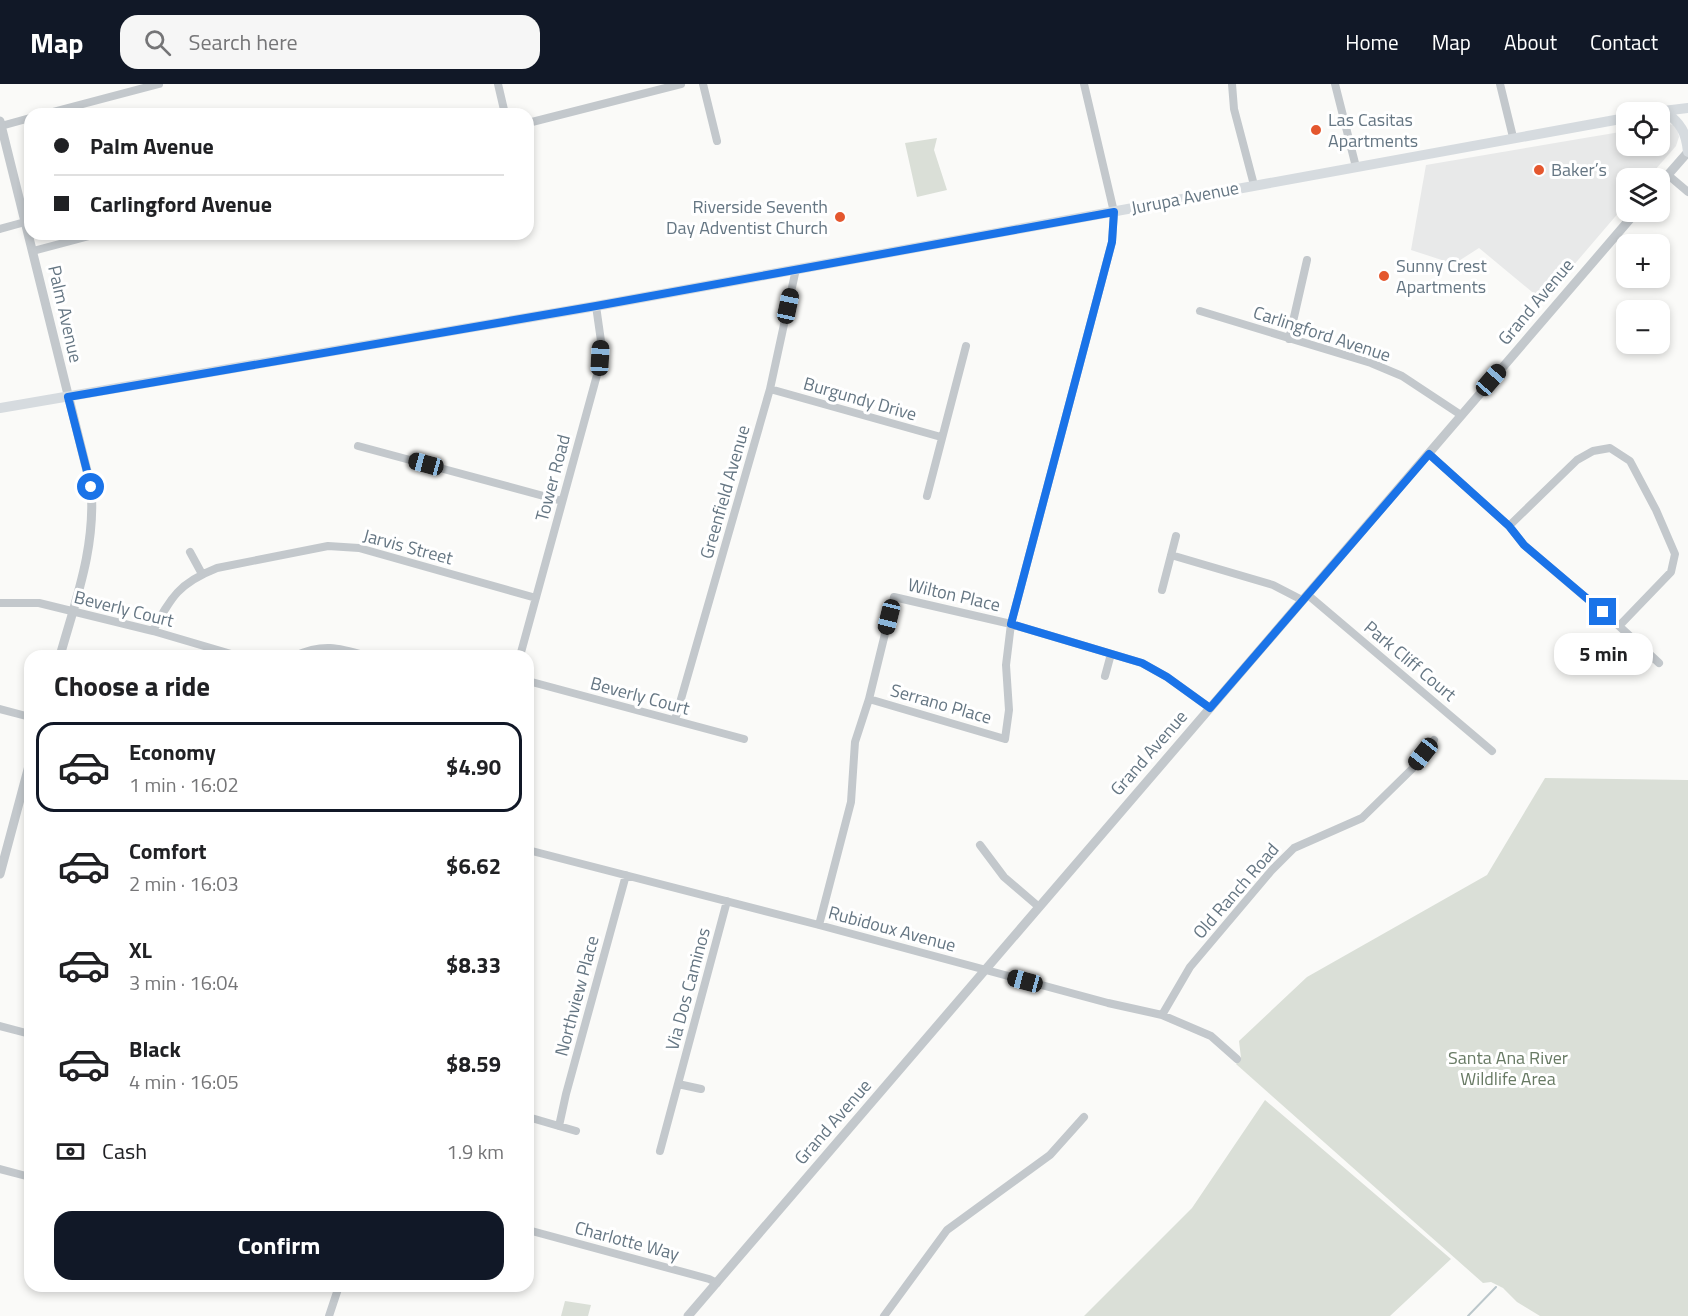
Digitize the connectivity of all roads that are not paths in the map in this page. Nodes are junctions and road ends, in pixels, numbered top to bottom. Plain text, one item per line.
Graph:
1 (159, 84) edge
2 (498, 84) edge
3 (681, 84) edge
4 (703, 84) edge
5 (1084, 84) edge
6 (1232, 84) edge
7 (1335, 84) edge
8 (1500, 84) edge
9 (68, 108) edge
10 (504, 108) edge
11 (1688, 108) edge
12 (1670, 110) edge
13 (1670, 117) edge
14 (24, 119) edge
15 (1616, 120) edge
16 (534, 121) edge
17 (1, 123) edge
18 (1513, 137) junction
19 (717, 141) dead end
20 (1688, 152) edge
21 (1356, 167) junction
22 (1670, 173) edge
23 (1670, 177) edge
24 (1254, 185) junction
25 (1688, 192) edge
26 (1114, 212) junction
27 (24, 218) edge
28 (24, 222) edge
29 (1627, 222) edge
30 (0, 229) edge
31 (30, 240) edge
32 (74, 240) edge
33 (33, 251) junction
34 (1307, 261) dead end
35 (796, 269) junction
36 (596, 306) junction
37 (1200, 311) dead end
38 (1289, 339) junction
39 (966, 346) dead end
40 (770, 389) junction
41 (68, 397) junction
42 (0, 408) edge
43 (1461, 415) junction
44 (941, 437) junction
45 (358, 446) dead end
46 (1429, 454) junction
47 (927, 496) dead end
48 (562, 501) junction
49 (1509, 526) junction
50 (1176, 536) dead end
51 (190, 552) dead end
52 (1171, 555) junction
53 (202, 574) junction
54 (1162, 590) dead end
55 (1305, 597) junction
56 (536, 598) junction
57 (0, 603) edge
58 (73, 612) junction
59 (1011, 624) junction
60 (1619, 626) junction
61 (153, 631) junction
62 (62, 650) edge
63 (218, 650) edge
64 (307, 650) edge
65 (347, 650) edge
66 (522, 650) edge
67 (1111, 654) junction
68 (1659, 663) dead end
69 (1105, 676) dead end
70 (534, 683) edge
71 (869, 699) junction
72 (1210, 708) junction
73 (0, 709) edge
74 (24, 715) edge
75 (675, 720) junction
76 (744, 739) dead end
77 (1434, 740) dead end
78 (1492, 751) dead end
79 (24, 784) edge
80 (980, 845) dead end
81 (534, 852) edge
82 (0, 874) edge
83 (626, 875) junction
84 (727, 901) junction
85 (1039, 907) junction
86 (819, 925) junction
87 (984, 970) junction
88 (1162, 1015) junction
89 (0, 1026) edge
90 (24, 1032) edge
91 (1237, 1059) dead end
92 (678, 1084) junction
93 (701, 1089) dead end
94 (1084, 1117) dead end
95 (534, 1119) edge
96 (559, 1126) junction
97 (576, 1131) dead end
98 (660, 1151) dead end
99 (0, 1168) edge
100 (24, 1175) edge
101 (534, 1232) edge
102 (717, 1283) junction
103 (337, 1292) edge
104 (329, 1316) edge
105 (688, 1316) edge
106 (884, 1316) edge

1 - 9 street
2 - 10 street
3 - 16 street
4 - 19 street
5 - 26 street
6 - 24 street
7 - 21 street
8 - 18 street
11 - 12 main road
13 - 20 main road
14 - 17 street
15 - 18 main road, Jurupa Avenue
17 - 27 street, Palm Avenue
18 - 21 main road, Jurupa Avenue
20 - 22 street
21 - 24 main road, Jurupa Avenue
23 - 25 street
24 - 26 main road, Jurupa Avenue
26 - 35 main road, Jurupa Avenue
26 - 59 street
28 - 30 street
29 - 43 street, Grand Avenue
31 - 33 street, Palm Avenue
32 - 33 street
33 - 41 street, Palm Avenue
34 - 38 street
35 - 36 main road, Jurupa Avenue
35 - 40 street, Greenfield Avenue
36 - 41 main road, Jurupa Avenue
36 - 48 street, Tower Road
37 - 38 street, Carlingford Avenue
38 - 43 street, Carlingford Avenue
39 - 44 street
40 - 44 street, Burgundy Drive
40 - 75 street, Greenfield Avenue
41 - 42 main road, Jurupa Avenue
41 - 58 street, Palm Avenue
43 - 46 street, Grand Avenue
44 - 47 street
45 - 48 street
46 - 49 street
46 - 55 street, Grand Avenue
48 - 56 street, Tower Road
49 - 60 street
49 - 60 street
50 - 52 street
51 - 53 street
52 - 54 street
52 - 55 street, Park Cliff Court
53 - 56 street, Jarvis Street
53 - 61 street, Jarvis Street
55 - 72 street, Grand Avenue
55 - 78 street, Park Cliff Court
56 - 66 street, Tower Road
57 - 58 street, Beverly Court
58 - 61 street, Beverly Court
58 - 62 street, Palm Avenue
59 - 67 street, Wilton Place
59 - 71 street, Wilton Place
59 - 71 street, Serrano Place
60 - 68 street
61 - 63 street, Beverly Court
64 - 65 street
67 - 69 street
67 - 72 street, Wilton Place
70 - 75 street, Beverly Court
71 - 86 street
72 - 85 street, Grand Avenue
73 - 74 street
75 - 76 street, Beverly Court
77 - 88 street, Old Ranch Road
79 - 82 street
80 - 85 street
81 - 83 street, Rubidoux Avenue
83 - 84 street, Rubidoux Avenue
83 - 96 street, Northview Place
84 - 86 street, Rubidoux Avenue
84 - 92 street, Via Dos Caminos
85 - 87 street, Grand Avenue
86 - 87 street, Rubidoux Avenue
87 - 88 street, Rubidoux Avenue
87 - 102 street, Grand Avenue
88 - 91 street, Rubidoux Avenue
89 - 90 street
92 - 93 street
92 - 98 street, Via Dos Caminos
94 - 106 street
95 - 96 street
96 - 97 street
99 - 100 street
101 - 102 street, Charlotte Way
102 - 105 street, Grand Avenue
103 - 104 street

